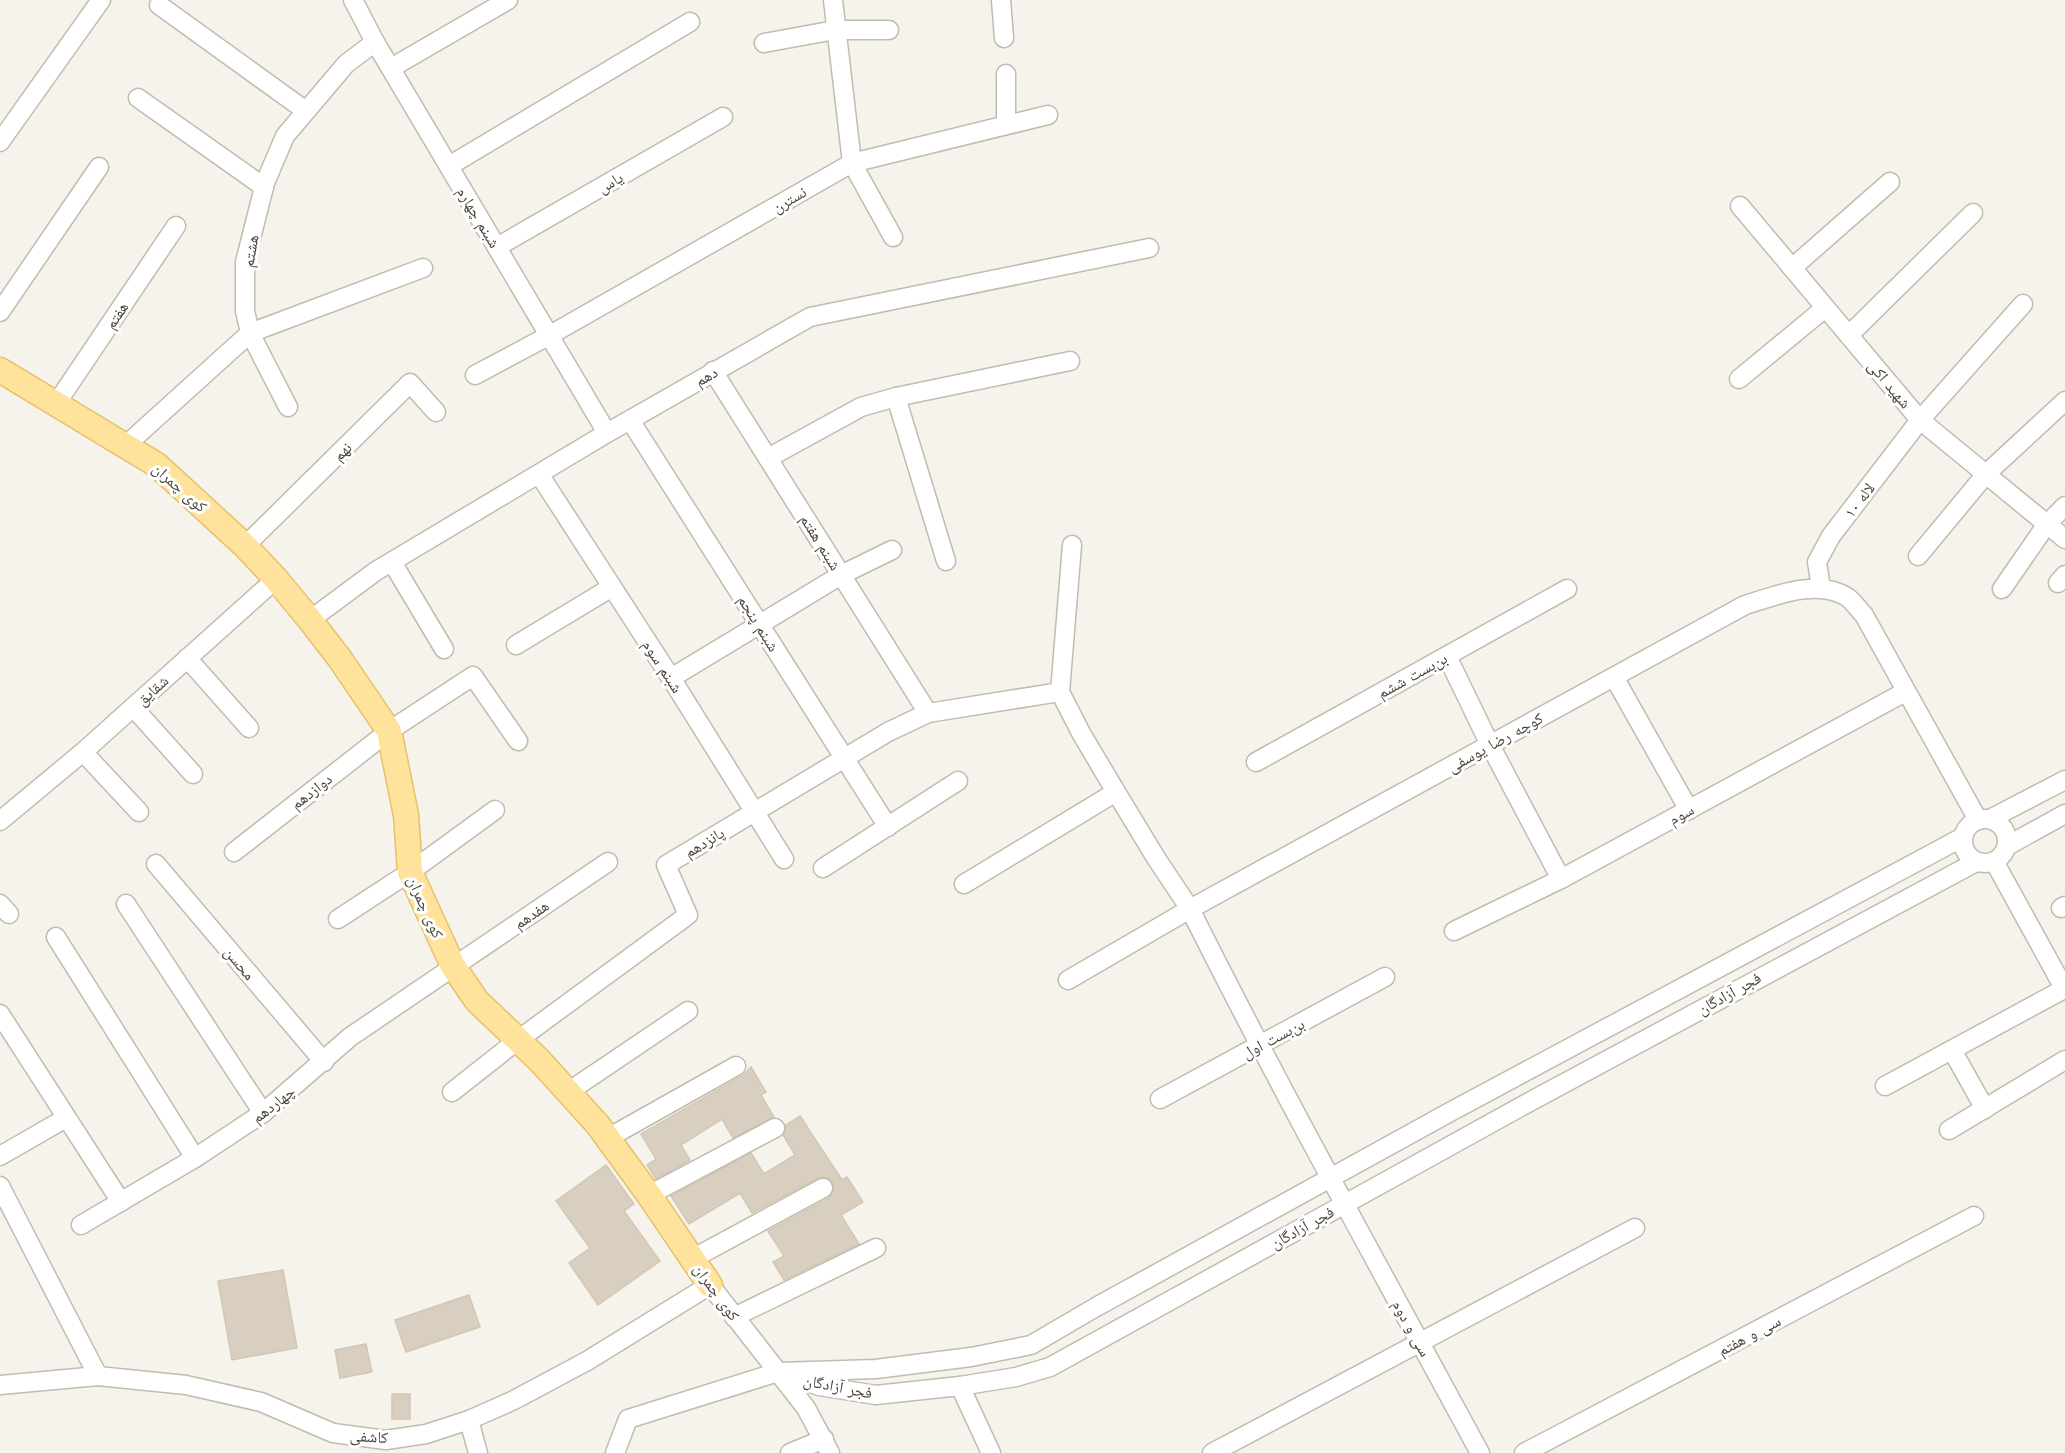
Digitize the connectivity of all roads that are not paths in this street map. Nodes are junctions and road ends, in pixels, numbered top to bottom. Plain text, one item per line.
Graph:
1 (101, 0) edge
2 (353, 0) edge
3 (508, 0) edge
4 (833, 0) edge
5 (1001, 0) edge
6 (159, 5) dead end
7 (690, 22) dead end
8 (835, 30) junction
9 (889, 30) dead end
10 (1004, 38) dead end
11 (375, 42) junction
12 (764, 43) dead end
13 (391, 68) junction
14 (1006, 74) dead end
15 (138, 98) dead end
16 (306, 111) junction
17 (1048, 115) dead end
18 (723, 117) dead end
19 (1006, 125) junction
20 (0, 142) edge
21 (852, 163) junction
22 (449, 166) junction
23 (99, 167) dead end
24 (1890, 182) dead end
25 (264, 188) junction
26 (1740, 206) dead end
27 (1972, 213) dead end
28 (176, 226) dead end
29 (893, 237) dead end
30 (497, 247) junction
31 (1149, 248) dead end
32 (423, 268) dead end
33 (1792, 268) junction
34 (2023, 304) dead end
35 (1825, 308) junction
36 (0, 312) edge
37 (250, 333) junction
38 (550, 335) junction
39 (1849, 335) junction
40 (1070, 361) dead end
41 (0, 370) edge
42 (713, 371) junction
43 (476, 375) dead end
44 (1739, 379) dead end
45 (896, 397) junction
46 (2065, 401) edge
47 (56, 404) junction
48 (288, 407) dead end
49 (436, 412) dead end
50 (630, 420) junction
51 (1920, 420) junction
52 (607, 433) junction
53 (125, 446) junction
54 (768, 458) junction
55 (539, 474) junction
56 (1986, 474) junction
57 (2065, 506) edge
58 (2047, 524) junction
59 (2065, 538) edge
60 (1072, 545) dead end
61 (245, 546) junction
62 (892, 550) dead end
63 (1918, 556) dead end
64 (946, 561) dead end
65 (392, 562) junction
66 (842, 575) junction
67 (276, 579) junction
68 (612, 587) junction
69 (1821, 588) junction
70 (1567, 589) dead end
71 (2002, 589) dead end
72 (310, 620) junction
73 (760, 625) junction
74 (516, 645) dead end
75 (444, 649) dead end
76 (1447, 656) junction
77 (187, 658) junction
78 (1614, 677) junction
79 (671, 678) junction
80 (1060, 692) junction
81 (1905, 692) junction
82 (133, 707) junction
83 (928, 713) junction
84 (249, 728) dead end
85 (389, 731) junction
86 (518, 741) dead end
87 (1490, 745) junction
88 (83, 752) junction
89 (845, 758) junction
90 (1256, 762) dead end
91 (193, 774) dead end
92 (2065, 780) edge
93 (958, 781) dead end
94 (1116, 792) junction
95 (495, 810) dead end
96 (1689, 810) junction
97 (139, 812) dead end
98 (754, 812) junction
99 (2065, 814) edge
100 (1984, 819) junction
101 (0, 821) edge
102 (888, 827) junction
103 (1963, 837) junction
104 (2007, 846) junction
105 (234, 852) dead end
106 (783, 859) dead end
107 (1995, 861) junction
108 (609, 862) dead end
109 (1976, 862) junction
110 (156, 864) dead end
111 (823, 868) dead end
112 (410, 872) junction
113 (1561, 879) junction
114 (964, 884) dead end
115 (126, 904) dead end
116 (1190, 909) junction
117 (338, 919) dead end
118 (1454, 931) dead end
119 (56, 938) dead end
120 (453, 966) junction
121 (1385, 977) dead end
122 (1068, 980) dead end
123 (2065, 990) edge
124 (688, 1011) dead end
125 (0, 1014) edge
126 (518, 1040) junction
127 (1260, 1044) junction
128 (1952, 1050) junction
129 (2065, 1060) edge
130 (324, 1062) junction
131 (736, 1066) dead end
132 (1886, 1086) dead end
133 (452, 1092) dead end
134 (568, 1092) junction
135 (1160, 1099) dead end
136 (1984, 1109) junction
137 (263, 1113) junction
138 (66, 1118) junction
139 (775, 1128) dead end
140 (1949, 1130) dead end
141 (608, 1138) junction
142 (0, 1156) edge
143 (195, 1158) junction
144 (1330, 1178) junction
145 (0, 1186) edge
146 (823, 1188) dead end
147 (649, 1195) junction
148 (121, 1202) junction
149 (1344, 1204) junction
150 (1974, 1216) dead end
151 (81, 1225) dead end
152 (1635, 1228) dead end
153 (876, 1248) dead end
154 (692, 1259) junction
155 (710, 1285) junction
156 (734, 1317) junction
157 (1420, 1342) junction
158 (876, 1369) junction
159 (778, 1372) junction
160 (98, 1376) junction
161 (0, 1384) edge
162 (960, 1386) junction
163 (876, 1395) junction
164 (469, 1420) junction
165 (827, 1446) edge
166 (478, 1453) edge
167 (615, 1453) edge
168 (790, 1453) edge
169 (991, 1453) edge
170 (1212, 1453) edge
171 (1480, 1453) edge
172 (1524, 1453) edge

1 - 20 street
2 - 11 street, شبنم چهارم
3 - 13 street
4 - 8 street
5 - 10 street
6 - 16 street
7 - 22 street
8 - 9 street
8 - 12 street
8 - 21 street
11 - 13 street, شبنم چهارم
11 - 16 street, هشتم
13 - 22 street, شبنم چهارم
14 - 19 street
15 - 25 street
16 - 25 street, هشتم
17 - 19 street, نسترن
18 - 30 street, یاس
19 - 21 street, نسترن
21 - 29 street
21 - 38 street, نسترن
22 - 30 street, شبنم چهارم
23 - 36 street
24 - 33 street
25 - 37 street, هشتم
26 - 33 street, شهید اکی
27 - 39 street
28 - 47 street, هفتم
30 - 38 street, شبنم چهارم
31 - 42 street, دهم
32 - 37 street
33 - 35 street, شهید اکی
34 - 51 street, لاله ۱۰
35 - 39 street, شهید اکی
35 - 44 street
37 - 48 street, هشتم
37 - 53 street
38 - 43 street, نسترن
38 - 52 street, شبنم چهارم
39 - 51 street, شهید اکی
40 - 45 street
41 - 47 main road, کوی چمران
42 - 50 street, دهم
42 - 54 street, شبنم هفتم
45 - 54 street
45 - 64 street
46 - 56 street
47 - 53 main road, کوی چمران
49 - 61 street, نهم
50 - 52 street, دهم
50 - 73 street, شبنم پنجم
51 - 56 street, شهید اکی
51 - 69 street, لاله ۱۰
52 - 55 street, دهم
53 - 61 main road, کوی چمران
54 - 66 street, شبنم هفتم
55 - 65 street, دهم
55 - 68 street, شبنم سوم
56 - 58 street, شهید اکی
56 - 63 street
57 - 58 street
58 - 59 street, شهید اکی
58 - 71 street
60 - 80 street
61 - 67 main road, کوی چمران
62 - 66 street
65 - 72 street, دهم
65 - 75 street
66 - 73 street
66 - 83 street, شبنم هفتم
67 - 72 main road, کوی چمران
67 - 77 street, شقایق
68 - 74 street
68 - 79 street, شبنم سوم
69 - 78 street, کوچه رضا یوسفی
69 - 81 street, کوچه رضا یوسفی
70 - 76 street, بن‌بست ششم
72 - 85 main road, کوی چمران
73 - 79 street
73 - 89 street, شبنم پنجم
76 - 87 street
76 - 90 street, بن‌بست ششم
77 - 82 street, شقایق
77 - 84 street
78 - 87 street, کوچه رضا یوسفی
78 - 96 street
79 - 98 street, شبنم سوم
80 - 83 street, پانزدهم
80 - 94 street
81 - 96 street, سوم
81 - 100 street, کوچه رضا یوسفی
82 - 88 street, شقایق
82 - 91 street
83 - 89 street, پانزدهم
85 - 86 street, دوازدهم
85 - 105 street, دوازدهم
85 - 112 main road, کوی چمران
87 - 113 street
87 - 116 street, کوچه رضا یوسفی
88 - 97 street
88 - 101 street, شقایق
89 - 98 street, پانزدهم
89 - 102 street, شبنم پنجم
92 - 100 street
93 - 102 street
94 - 114 street
94 - 116 street
95 - 112 street
96 - 113 street, سوم
98 - 106 street, شبنم سوم
98 - 126 street, پانزدهم
99 - 104 street
100 - 103 street
100 - 104 street
102 - 111 street
103 - 109 street
103 - 144 street, فجر آزادگان
104 - 107 street
107 - 109 street
107 - 123 street
108 - 120 street, هفدهم
109 - 149 street, فجر آزادگان
110 - 130 street, محسن
112 - 117 street
112 - 120 main road, کوی چمران
113 - 118 street, سوم
115 - 137 street
116 - 122 street, کوچه رضا یوسفی
116 - 127 street
119 - 143 street
120 - 126 main road, کوی چمران
120 - 130 street, چهاردهم
121 - 127 street, بن‌بست اول
123 - 128 street
124 - 134 street
125 - 138 street
126 - 133 street, پانزدهم
126 - 134 main road, کوی چمران
127 - 135 street, بن‌بست اول
127 - 144 street
128 - 132 street
128 - 136 street
129 - 136 street
130 - 137 street, چهاردهم
131 - 141 street
134 - 141 main road, کوی چمران
136 - 140 street
137 - 143 street, چهاردهم
138 - 142 street
138 - 148 street
139 - 147 street
141 - 147 main road, کوی چمران
143 - 148 street, چهاردهم
144 - 149 street, سی و دوم
144 - 158 street, فجر آزادگان
145 - 160 street
146 - 154 street
147 - 154 main road, کوی چمران
148 - 151 street, چهاردهم
149 - 157 street, سی و دوم
149 - 162 street, فجر آزادگان
150 - 172 street, سی و هفتم
152 - 157 street
153 - 156 street
154 - 155 main road, کوی چمران
155 - 156 street, کوی چمران
155 - 164 street, کاشفی
156 - 159 street, کوی چمران
157 - 170 street
157 - 171 street, سی و دوم
158 - 159 street, فجر آزادگان
158 - 163 street
159 - 163 street, فجر آزادگان
159 - 165 street, کوی چمران
159 - 167 street
160 - 161 street, کاشفی
160 - 164 street, کاشفی
162 - 163 street, فجر آزادگان
162 - 169 street
164 - 166 street
165 - 168 street

